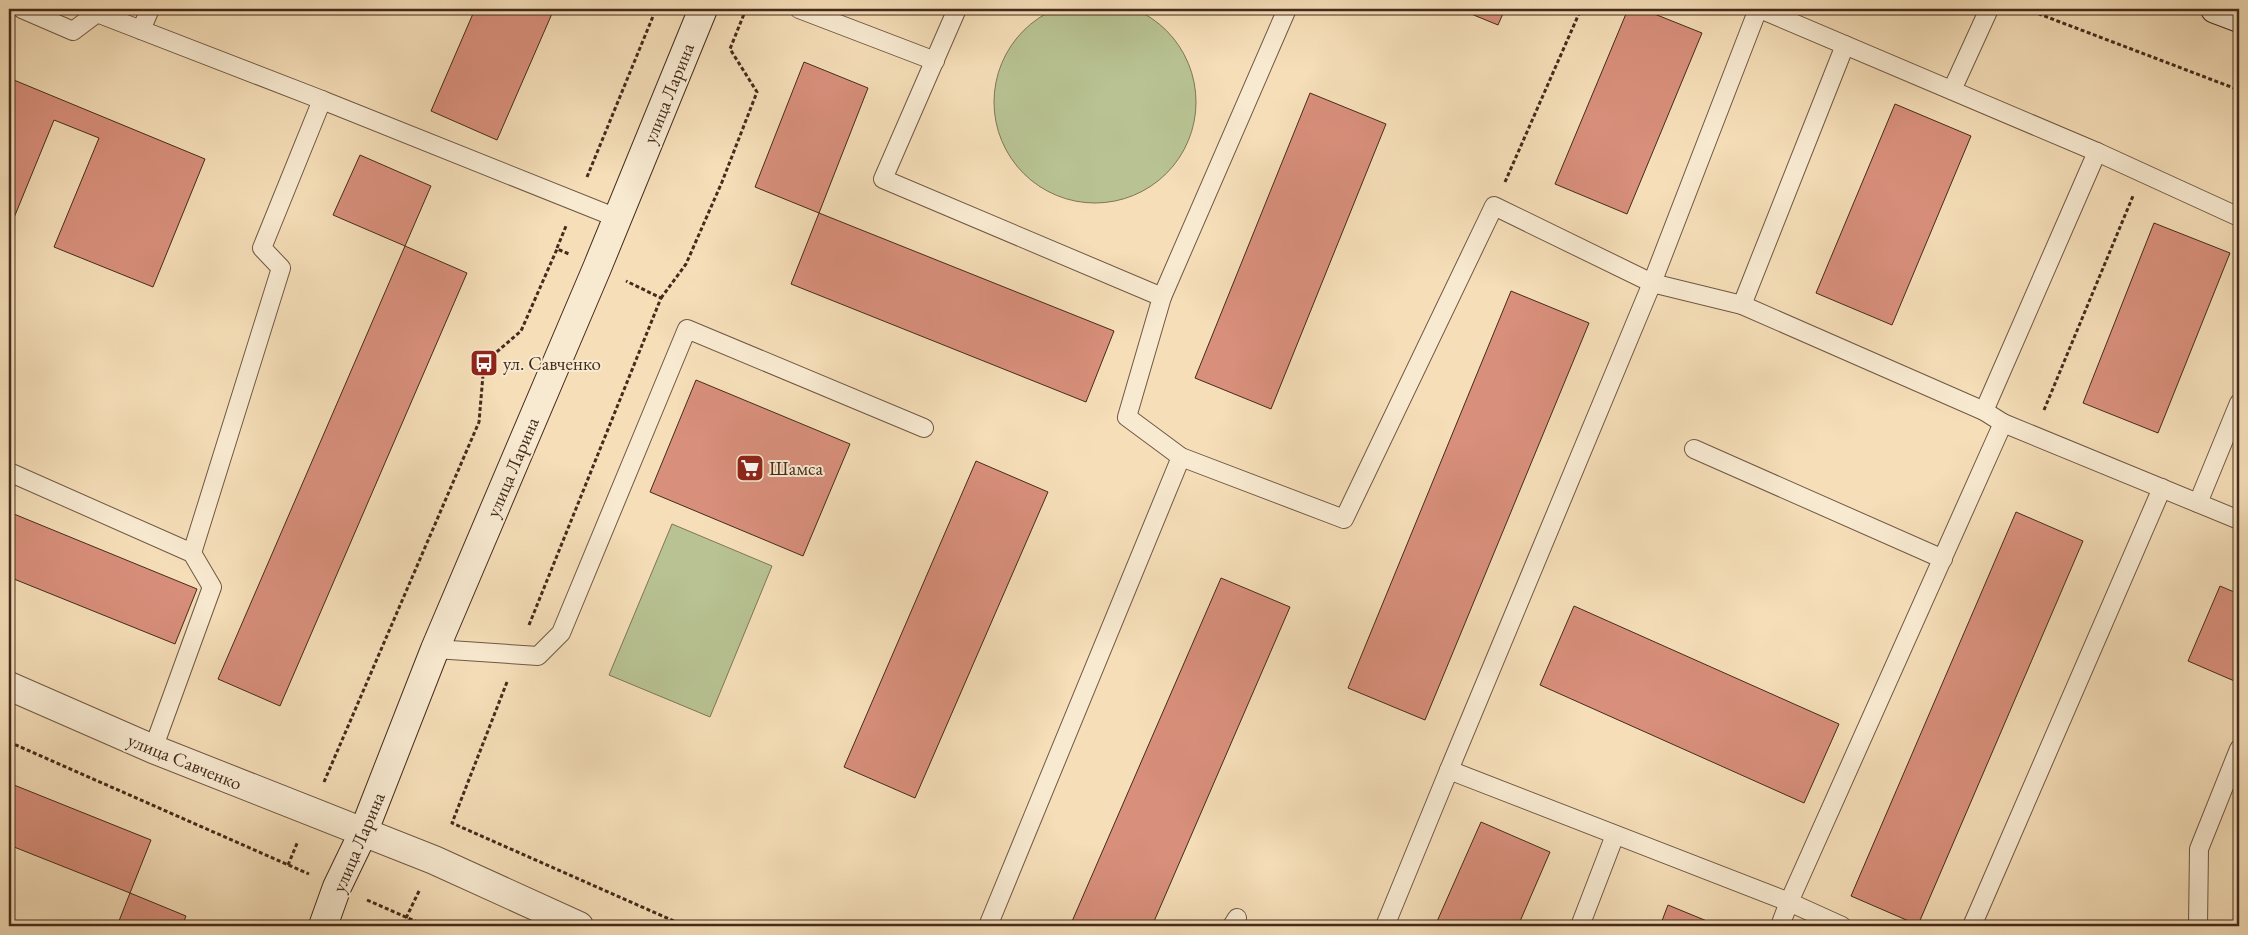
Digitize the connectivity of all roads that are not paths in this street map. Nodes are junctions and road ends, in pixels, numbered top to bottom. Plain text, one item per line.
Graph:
1 (22, 9) edge
2 (150, 9) edge
3 (703, 9) edge
4 (799, 9) edge
5 (957, 9) edge
6 (1287, 9) edge
7 (1759, 9) edge
8 (1989, 9) edge
9 (2215, 9) edge
10 (2239, 18) edge
11 (141, 30) junction
12 (1845, 45) junction
13 (935, 61) junction
14 (1952, 90) junction
15 (322, 100) junction
16 (2097, 152) junction
17 (2239, 217) edge
18 (617, 218) junction
19 (1652, 283) junction
20 (1162, 297) junction
21 (1742, 305) junction
22 (2239, 403) edge
23 (1984, 411) junction
24 (2004, 423) junction
25 (924, 428) dead end
26 (1694, 450) dead end
27 (1181, 457) junction
28 (9, 472) edge
29 (2162, 488) junction
30 (2198, 503) junction
31 (2239, 520) edge
32 (192, 553) junction
33 (1943, 559) junction
34 (435, 649) junction
35 (9, 686) edge
36 (153, 749) junction
37 (2239, 749) edge
38 (1449, 770) junction
39 (363, 833) junction
40 (1615, 835) junction
41 (1789, 902) junction
42 (323, 926) edge
43 (579, 926) edge
44 (988, 926) edge
45 (1385, 926) edge
46 (1580, 926) edge
47 (1780, 926) edge
48 (1842, 926) edge
49 (1972, 926) edge
50 (2198, 926) edge

1 - 11 lane
2 - 11 lane
3 - 18 main road, улица Ларина
4 - 13 lane
5 - 13 lane
6 - 20 lane
7 - 12 lane
7 - 19 lane
8 - 14 lane
9 - 10 main road
11 - 15 lane
12 - 14 lane
12 - 21 lane
13 - 20 lane
14 - 16 lane
15 - 18 lane
15 - 32 lane
16 - 17 lane
16 - 23 lane
18 - 34 main road, улица Ларина
19 - 21 lane
19 - 27 lane
19 - 38 lane
20 - 27 lane
21 - 23 lane
22 - 30 lane
23 - 24 lane
24 - 29 lane
24 - 33 lane
25 - 34 lane
26 - 33 lane
27 - 44 lane
28 - 32 lane
29 - 30 lane
29 - 49 lane
30 - 31 lane
32 - 36 lane
33 - 41 lane
34 - 39 main road, улица Ларина
35 - 36 main road, улица Савченко
36 - 39 main road, улица Савченко
37 - 50 lane
38 - 40 lane
38 - 45 lane
39 - 42 main road, улица Ларина
39 - 43 main road, улица Савченко
40 - 41 lane
40 - 46 lane
41 - 47 lane
41 - 48 lane

